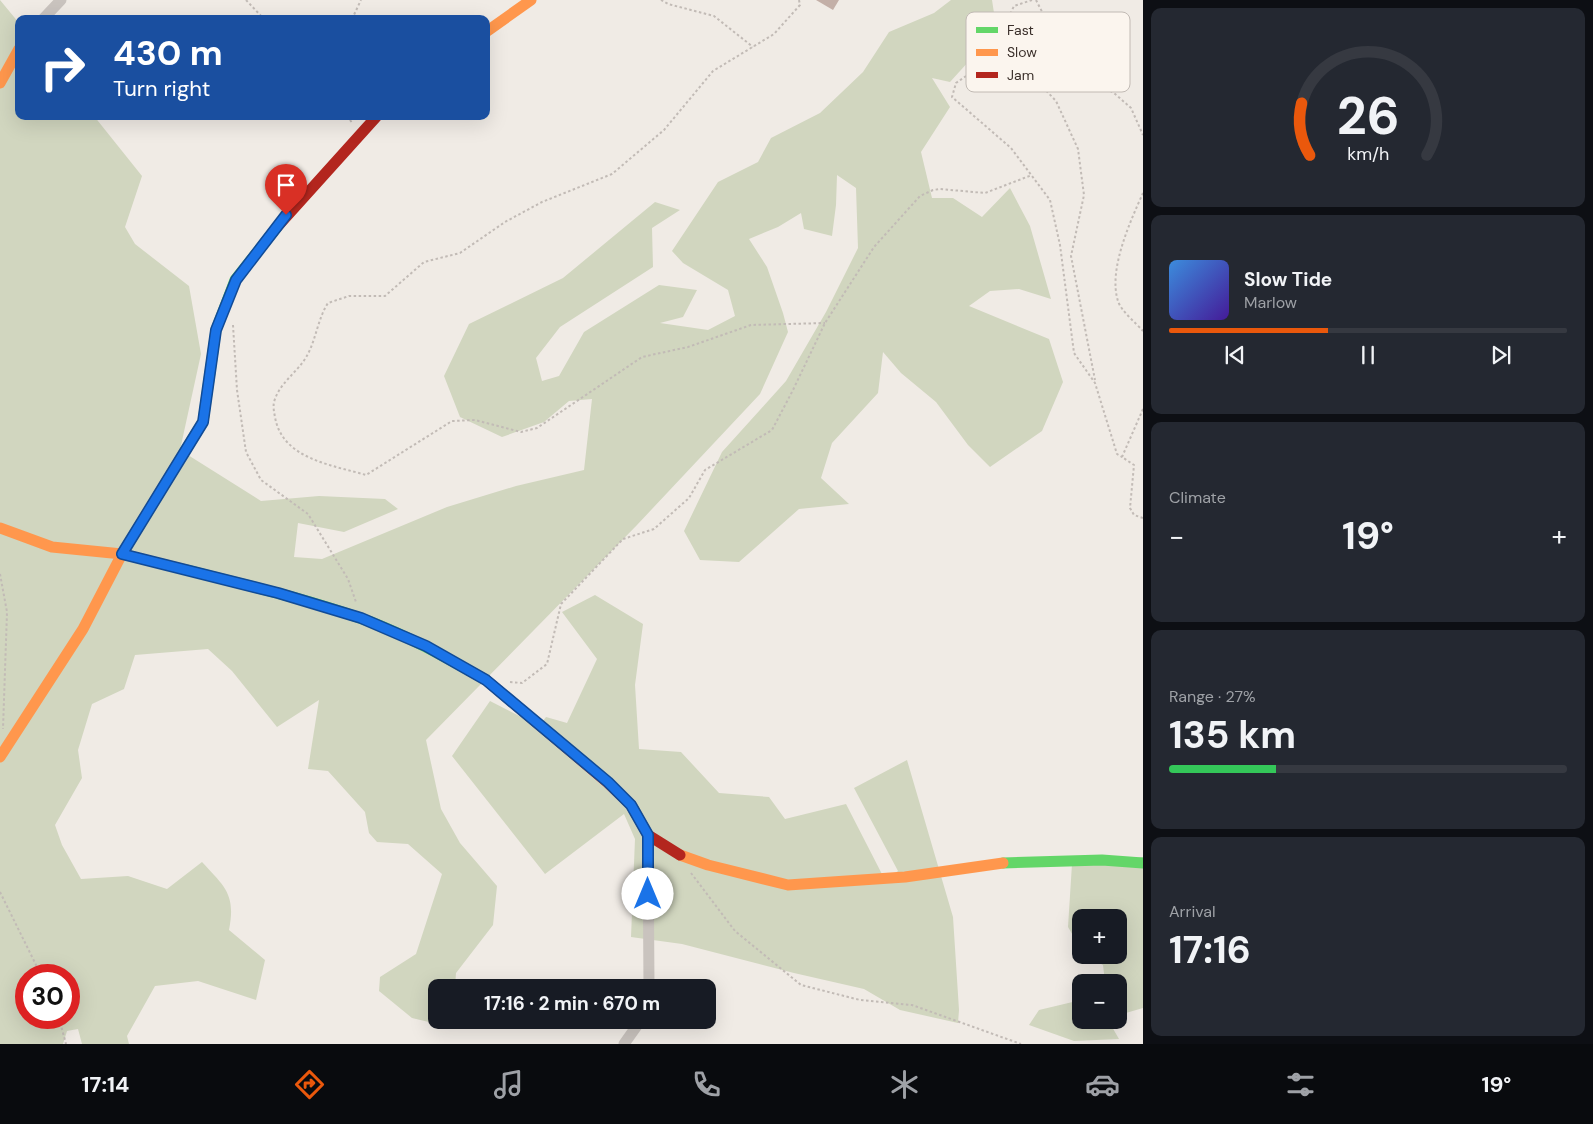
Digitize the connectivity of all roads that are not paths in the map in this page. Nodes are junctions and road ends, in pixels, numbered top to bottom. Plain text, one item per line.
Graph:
1 (61, 0) edge
2 (531, 0) edge
3 (47, 15) edge
4 (490, 29) edge
5 (15, 56) edge
6 (0, 83) edge
7 (373, 120) edge
8 (0, 528) edge
9 (122, 554) junction
10 (0, 757) edge
11 (648, 835) junction
12 (1143, 863) edge
13 (650, 979) edge
14 (635, 1029) edge
15 (624, 1044) edge

1 - 3 street
2 - 4 street
5 - 6 street
7 - 9 street
8 - 9 street
9 - 10 street
9 - 11 street
11 - 12 street
11 - 13 street
14 - 15 street

